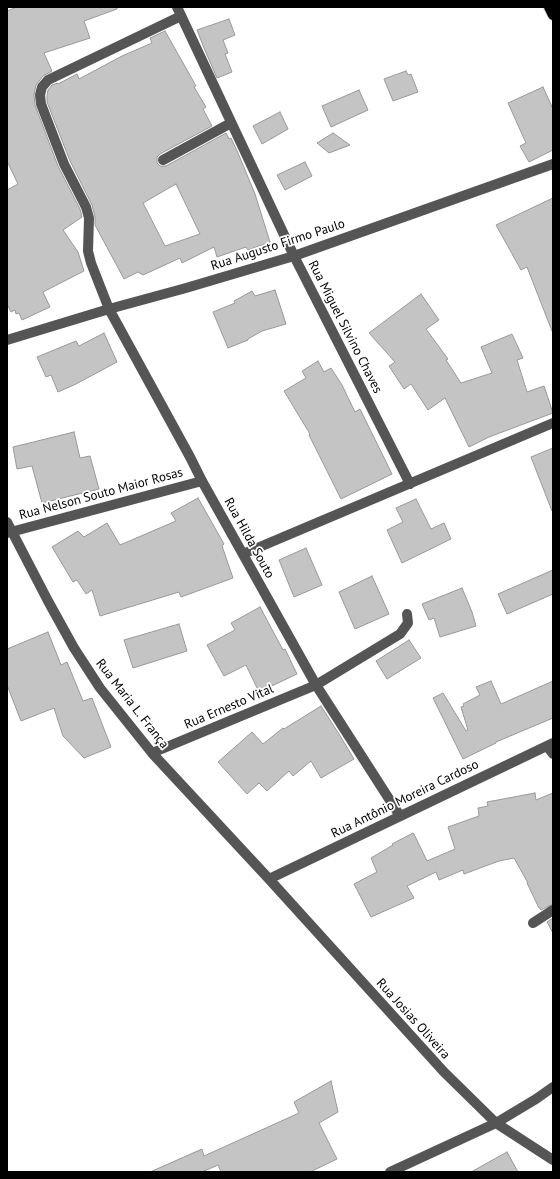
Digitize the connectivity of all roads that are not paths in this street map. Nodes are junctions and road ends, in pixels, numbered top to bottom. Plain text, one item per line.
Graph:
1 (549, 7) edge
2 (179, 12) edge
3 (553, 15) edge
4 (231, 123) junction
5 (163, 160) dead end
6 (553, 164) edge
7 (294, 256) junction
8 (109, 309) junction
9 (7, 340) edge
10 (553, 424) edge
11 (202, 481) junction
12 (410, 484) junction
13 (7, 522) edge
14 (9, 533) edge
15 (243, 554) junction
16 (407, 614) dead end
17 (316, 685) junction
18 (551, 747) edge
19 (152, 753) junction
20 (400, 816) junction
21 (268, 879) junction
22 (553, 910) edge
23 (533, 923) dead end
24 (553, 1087) edge
25 (496, 1123) junction
26 (553, 1160) edge
27 (390, 1172) edge

1 - 3 main road
2 - 4 street, Rua Miguel Silvino Chaves
2 - 8 street, Rua Hilda Souto
4 - 5 street
4 - 7 street, Rua Miguel Silvino Chaves
6 - 7 street, Rua Augusto Firmo Paulo
7 - 8 street, Rua Augusto Firmo Paulo
7 - 12 street, Rua Miguel Silvino Chaves
8 - 9 street, Rua Augusto Firmo Paulo
8 - 11 street, Rua Hilda Souto
10 - 12 street
11 - 14 street, Rua Nelson Souto Maior Rosas
11 - 15 street, Rua Hilda Souto
12 - 15 street
13 - 14 street, Rua Maria L. França
14 - 19 street, Rua Maria L. França
15 - 17 street, Rua Hilda Souto
16 - 17 street, Rua Ernesto Vital
17 - 19 street, Rua Ernesto Vital
17 - 20 street, Rua Hilda Souto
18 - 20 street, Rua Antônio Moreira Cardoso
19 - 21 street, Rua Maria L. França
20 - 21 street, Rua Antônio Moreira Cardoso
21 - 25 street, Rua Josias Oliveira
22 - 23 street
24 - 25 street
25 - 26 street, Rua Josias Oliveira
25 - 27 street

